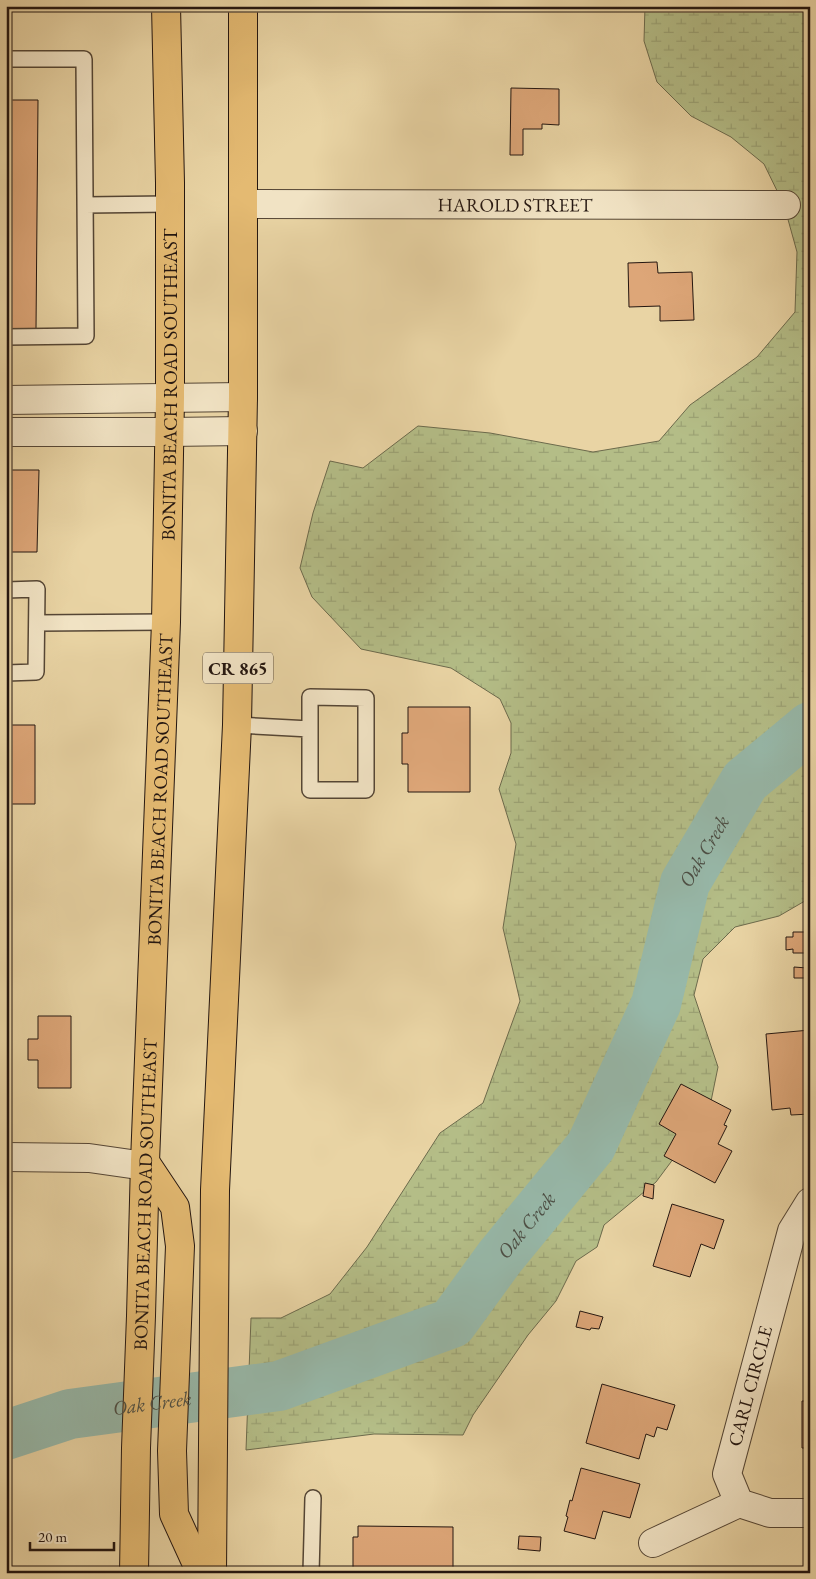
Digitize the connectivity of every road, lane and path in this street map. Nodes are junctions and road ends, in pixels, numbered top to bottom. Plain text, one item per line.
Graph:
1 (166, 6) edge
2 (242, 6) edge
3 (6, 60) edge
4 (169, 204) junction
5 (244, 204) junction
6 (85, 205) junction
7 (786, 205) dead end
8 (6, 337) edge
9 (243, 397) junction
10 (170, 398) junction
11 (6, 400) edge
12 (243, 430) junction
13 (6, 432) edge
14 (169, 432) junction
15 (6, 590) edge
16 (166, 622) junction
17 (37, 623) junction
18 (6, 672) edge
19 (237, 725) junction
20 (310, 728) junction
21 (6, 1157) edge
22 (145, 1164) junction
23 (810, 1202) edge
24 (313, 1498) dead end
25 (739, 1503) junction
26 (810, 1513) edge
27 (653, 1543) dead end
28 (134, 1573) edge
29 (201, 1573) edge
30 (212, 1573) edge
31 (310, 1573) edge

1 - 4 main road, BONITA BEACH ROAD SOUTHEAST
2 - 5 main road, CR 865
3 - 6 lane
4 - 6 lane
4 - 10 main road, BONITA BEACH ROAD SOUTHEAST
5 - 7 street, HAROLD STREET
5 - 9 main road, CR 865
6 - 8 lane
9 - 10 street
9 - 12 main road, CR 865
10 - 11 street
10 - 14 main road, BONITA BEACH ROAD SOUTHEAST
12 - 14 street
12 - 19 main road, CR 865
13 - 14 street
14 - 16 main road, BONITA BEACH ROAD SOUTHEAST
15 - 17 lane
16 - 17 lane
16 - 22 main road, BONITA BEACH ROAD SOUTHEAST
17 - 18 lane
19 - 20 lane
19 - 30 main road, CR 865
20 - 20 lane
21 - 22 street
22 - 28 main road, BONITA BEACH ROAD SOUTHEAST
22 - 29 main road
23 - 25 street, CARL CIRCLE
24 - 31 lane
25 - 26 street
25 - 27 street

